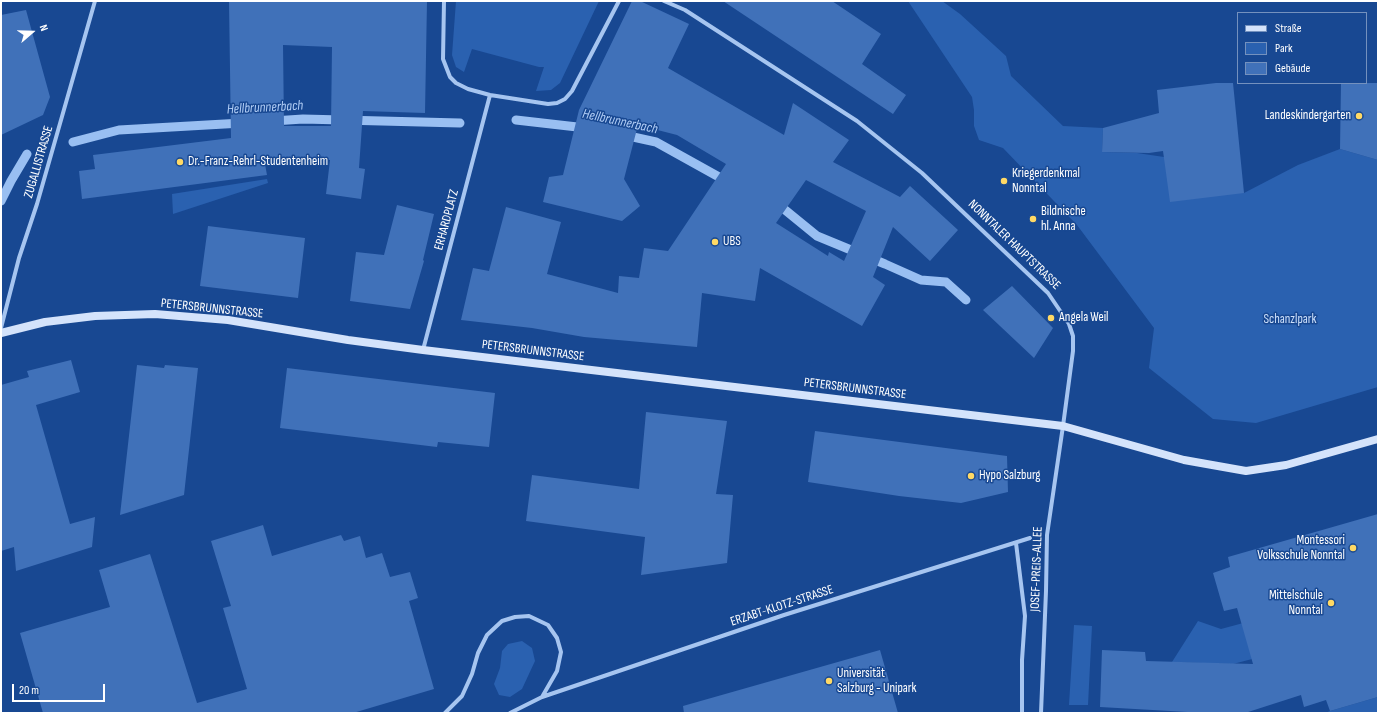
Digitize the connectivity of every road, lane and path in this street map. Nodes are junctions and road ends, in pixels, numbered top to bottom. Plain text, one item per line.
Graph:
1 (95, 1) edge
2 (444, 1) edge
3 (619, 1) edge
4 (664, 1) edge
5 (490, 95) junction
6 (1, 328) edge
7 (1, 333) edge
8 (423, 350) junction
9 (1063, 426) junction
10 (1378, 439) edge
11 (1030, 538) dead end
12 (1016, 543) junction
13 (542, 698) junction
14 (445, 713) edge
15 (510, 713) edge
16 (1022, 713) edge
17 (1041, 713) edge

1 - 6 street, ZUGALLISTRASSE
2 - 5 street
3 - 5 street
4 - 9 street, NONNTALER HAUPTSTRASSE
5 - 8 street, ERHARDPLATZ
7 - 8 main road, PETERSBRUNNSTRASSE
8 - 9 main road, PETERSBRUNNSTRASSE
9 - 10 main road
9 - 17 street, JOSEF-PREIS-ALLEE
11 - 12 street, ERZABT-KLOTZ-STRASSE
12 - 13 street, ERZABT-KLOTZ-STRASSE
12 - 16 street, JOSEF-PREIS-ALLEE
13 - 14 street
13 - 15 street, ERZABT-KLOTZ-STRASSE

